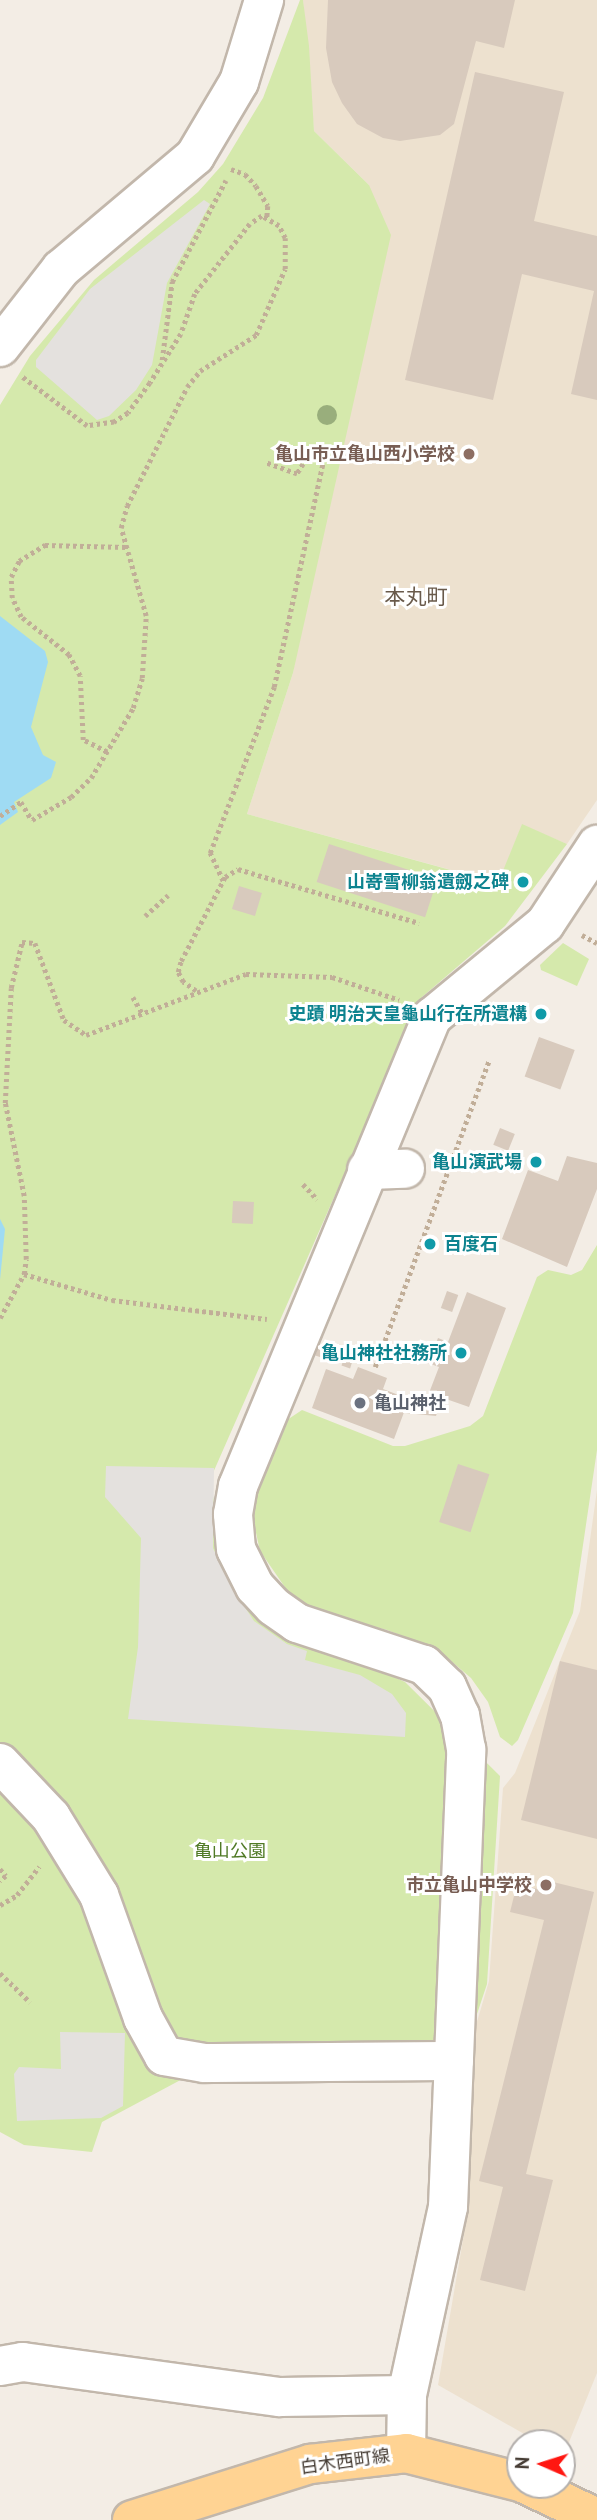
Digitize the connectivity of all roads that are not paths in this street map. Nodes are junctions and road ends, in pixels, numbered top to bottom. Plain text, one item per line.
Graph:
1 (264, 0) edge
2 (9, 360) edge
3 (597, 845) edge
4 (405, 1169) dead end
5 (368, 1170) junction
6 (0, 1763) edge
7 (454, 2061) junction
8 (0, 2366) edge
9 (407, 2395) junction
10 (407, 2453) junction
11 (506, 2478) edge
12 (544, 2499) edge
13 (558, 2510) edge
14 (597, 2518) edge
15 (132, 2520) edge

1 - 2 street
3 - 5 street
4 - 5 street
5 - 7 street
6 - 7 street
7 - 9 street
8 - 9 street
9 - 10 street
10 - 11 main road, 白木西町線
10 - 15 main road, 白木西町線
12 - 13 main road
13 - 14 main road

